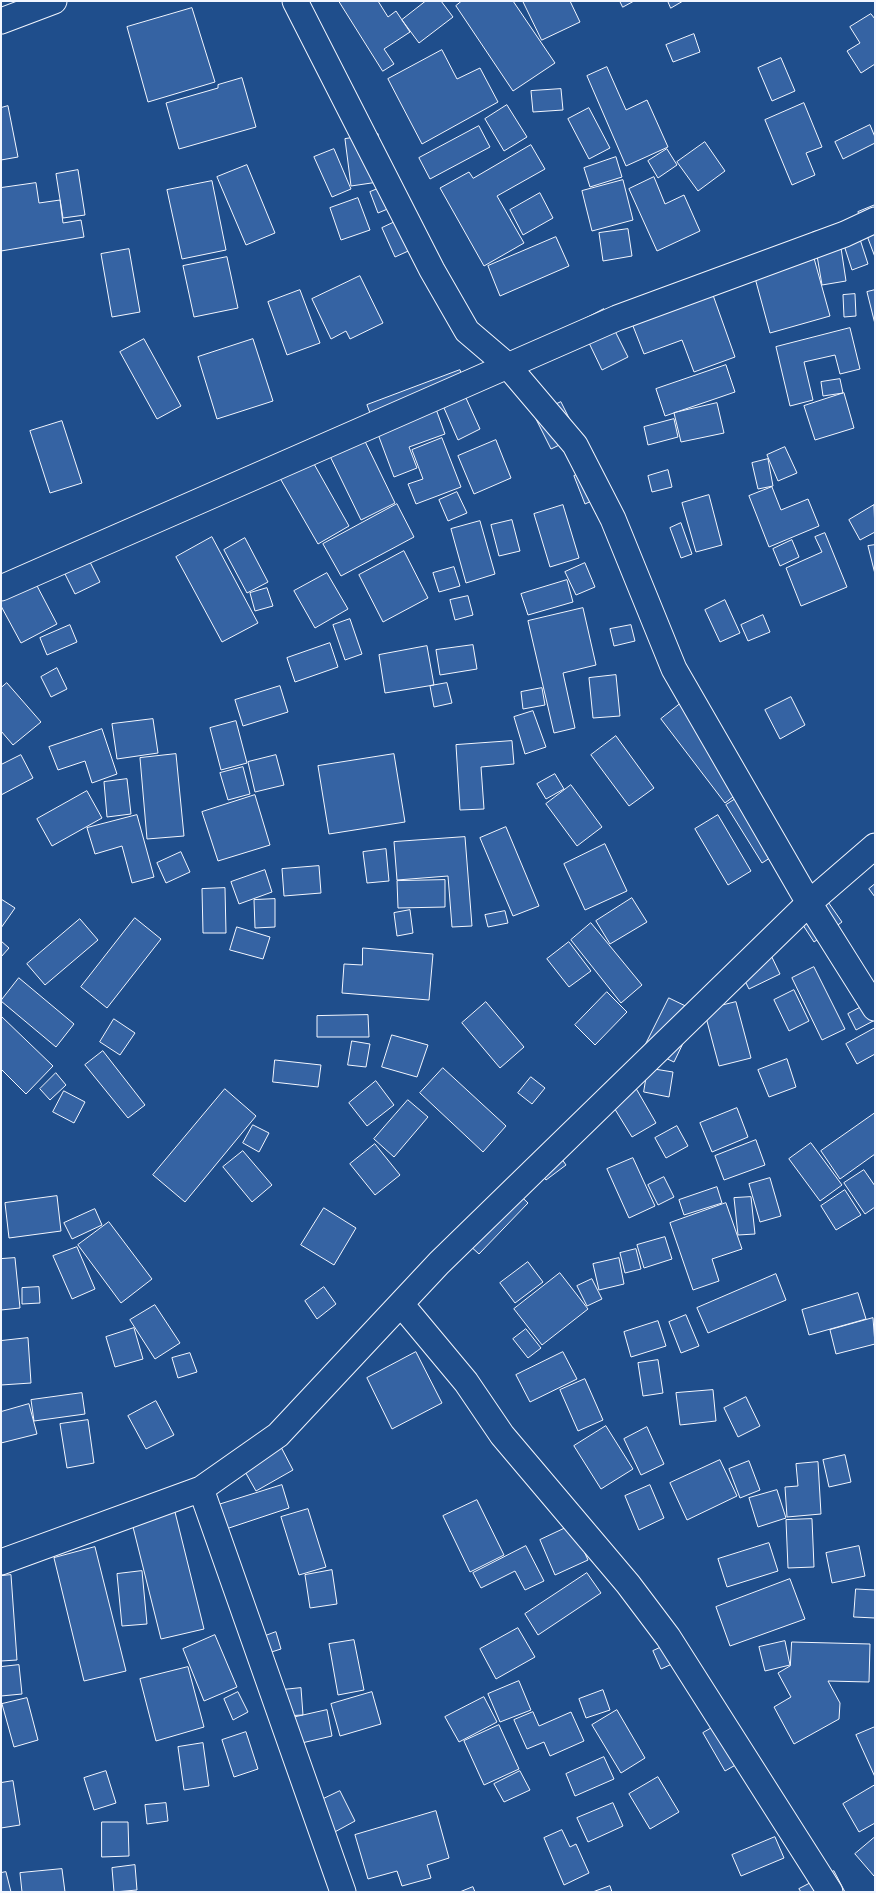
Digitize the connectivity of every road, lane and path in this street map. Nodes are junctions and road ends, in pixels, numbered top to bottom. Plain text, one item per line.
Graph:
1 (54, 1) edge
2 (296, 1) edge
3 (1, 21) edge
4 (875, 220) edge
5 (508, 366) junction
6 (1, 588) edge
7 (875, 846) edge
8 (809, 903) junction
9 (875, 1008) edge
10 (401, 1304) junction
11 (201, 1489) junction
12 (1, 1562) edge
13 (343, 1892) edge
14 (830, 1892) edge

1 - 3 street
2 - 5 street
4 - 5 street
5 - 6 street
5 - 8 street
7 - 8 street
8 - 9 street
8 - 10 street
10 - 11 street
10 - 14 street
11 - 12 street
11 - 13 street

